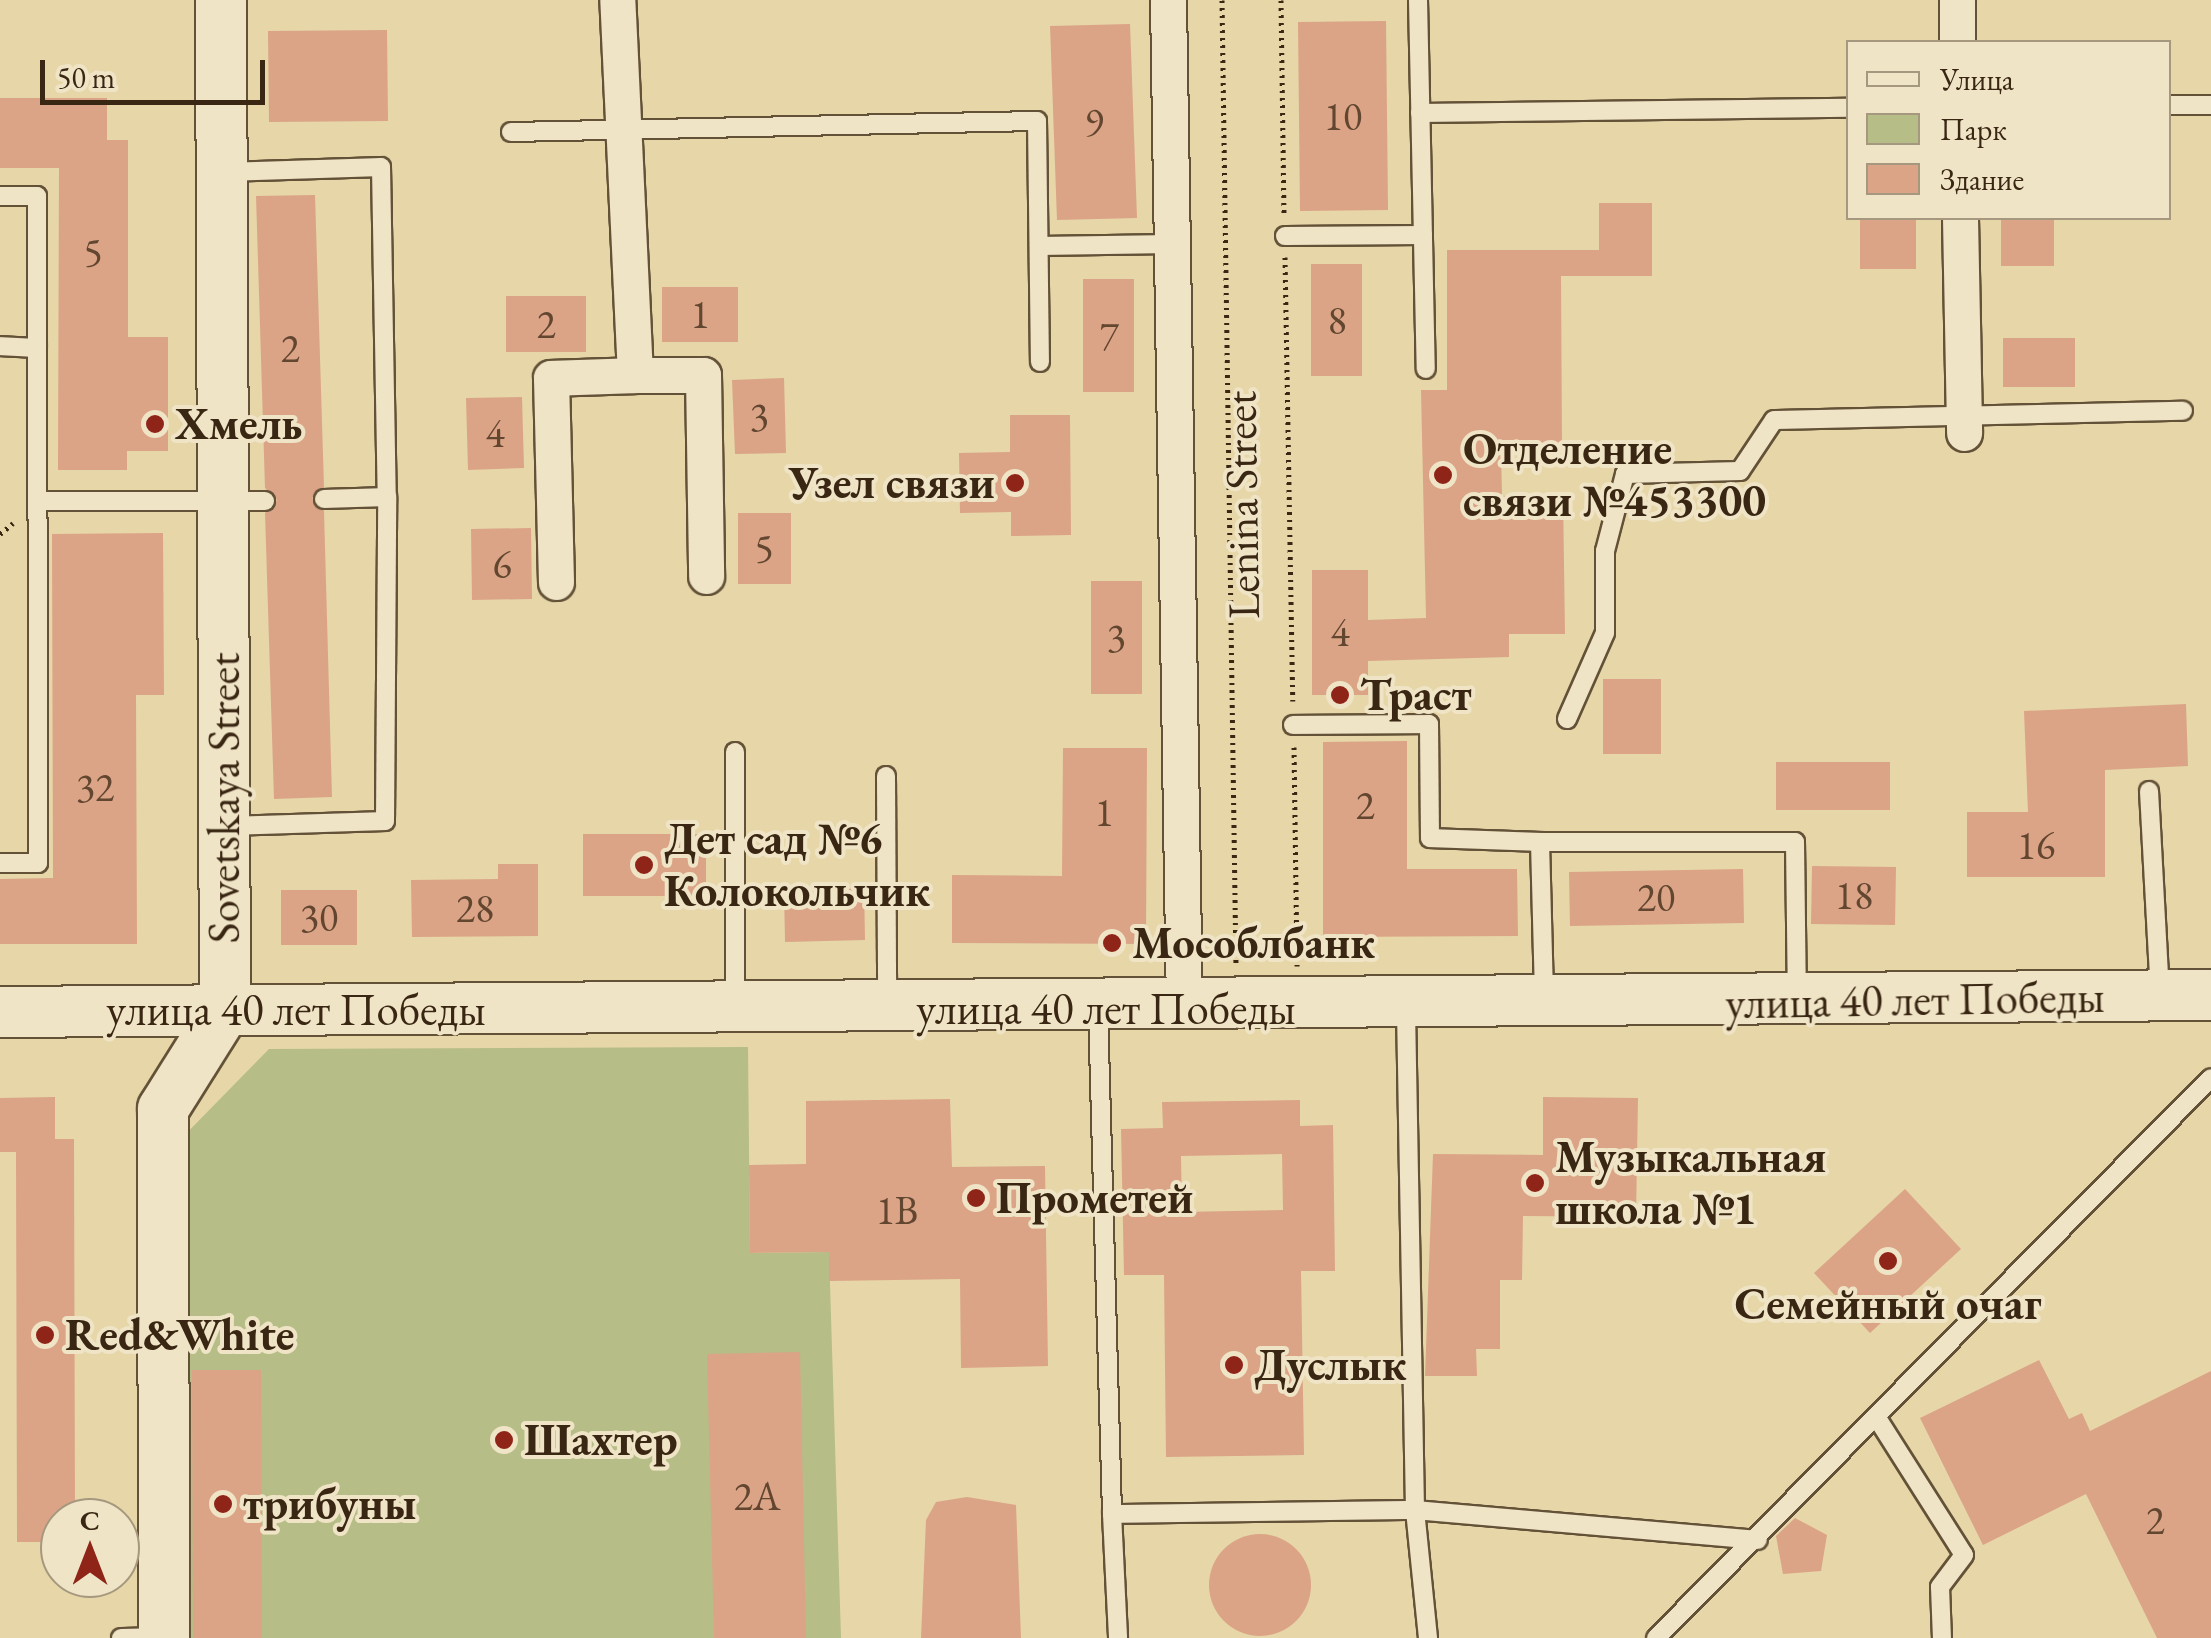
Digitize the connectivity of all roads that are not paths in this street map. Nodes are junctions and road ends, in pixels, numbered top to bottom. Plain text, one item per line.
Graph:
1 (221, 0) edge
2 (617, 0) edge
3 (1168, 0) edge
4 (1418, 0) edge
5 (1957, 0) edge
6 (1957, 40) edge
7 (2171, 105) edge
8 (2211, 105) edge
9 (1846, 108) edge
10 (1420, 113) junction
11 (511, 132) dead end
12 (623, 132) junction
13 (222, 172) junction
14 (0, 196) edge
15 (1960, 220) edge
16 (1423, 235) junction
17 (1285, 236) road end
18 (1172, 244) junction
19 (1039, 246) junction
20 (0, 346) edge
21 (37, 348) junction
22 (1040, 362) dead end
23 (1426, 369) dead end
24 (635, 375) junction
25 (2183, 412) dead end
26 (1963, 424) junction
27 (388, 497) junction
28 (324, 499) dead end
29 (38, 501) junction
30 (244, 502) junction
31 (706, 576) dead end
32 (556, 582) dead end
33 (1567, 719) dead end
34 (1293, 726) road end
35 (735, 752) dead end
36 (886, 776) dead end
37 (2149, 791) dead end
38 (224, 826) junction
39 (1540, 842) junction
40 (0, 864) edge
41 (2211, 995) edge
42 (2160, 996) junction
43 (1797, 1002) junction
44 (1544, 1005) junction
45 (1406, 1007) junction
46 (1098, 1008) junction
47 (1184, 1008) junction
48 (887, 1009) junction
49 (225, 1010) junction
50 (735, 1010) junction
51 (0, 1012) edge
52 (2211, 1078) edge
53 (1877, 1418) junction
54 (1415, 1510) junction
55 (1112, 1514) junction
56 (1758, 1540) junction
57 (149, 1638) edge
58 (1118, 1638) edge
59 (1428, 1638) edge
60 (1656, 1638) edge
61 (1942, 1638) edge

1 - 13 main road, Sovetskaya Street
2 - 12 street
3 - 18 street, Lenina Street
4 - 10 lane
5 - 6 street
7 - 8 lane
9 - 10 lane
10 - 16 lane
11 - 12 lane
12 - 19 lane
12 - 24 street
13 - 27 lane
13 - 30 main road, Sovetskaya Street
14 - 21 lane
15 - 26 street
16 - 17 lane
16 - 23 lane
18 - 19 lane
18 - 47 street, Lenina Street
19 - 22 lane
20 - 21 lane
21 - 29 lane
24 - 31 street
24 - 32 street
25 - 26 lane
26 - 33 lane
27 - 28 lane
27 - 38 lane
29 - 30 lane
29 - 40 lane
30 - 38 main road, Sovetskaya Street
34 - 39 lane
35 - 50 lane
36 - 48 lane
37 - 42 lane
38 - 49 main road, Sovetskaya Street
39 - 43 lane
39 - 44 lane
41 - 42 main road, улица 40 лет Победы
42 - 43 main road, улица 40 лет Победы
43 - 44 main road, улица 40 лет Победы
44 - 45 main road, улица 40 лет Победы
45 - 47 main road, улица 40 лет Победы
45 - 54 lane
46 - 47 main road, улица 40 лет Победы
46 - 48 main road, улица 40 лет Победы
46 - 55 lane
48 - 50 main road, улица 40 лет Победы
49 - 50 main road, улица 40 лет Победы
49 - 51 main road, улица 40 лет Победы
49 - 57 main road, Sovetskaya Street
52 - 53 lane
53 - 56 lane
53 - 61 lane
54 - 55 lane
54 - 56 lane
54 - 59 lane
55 - 58 lane
56 - 60 lane

